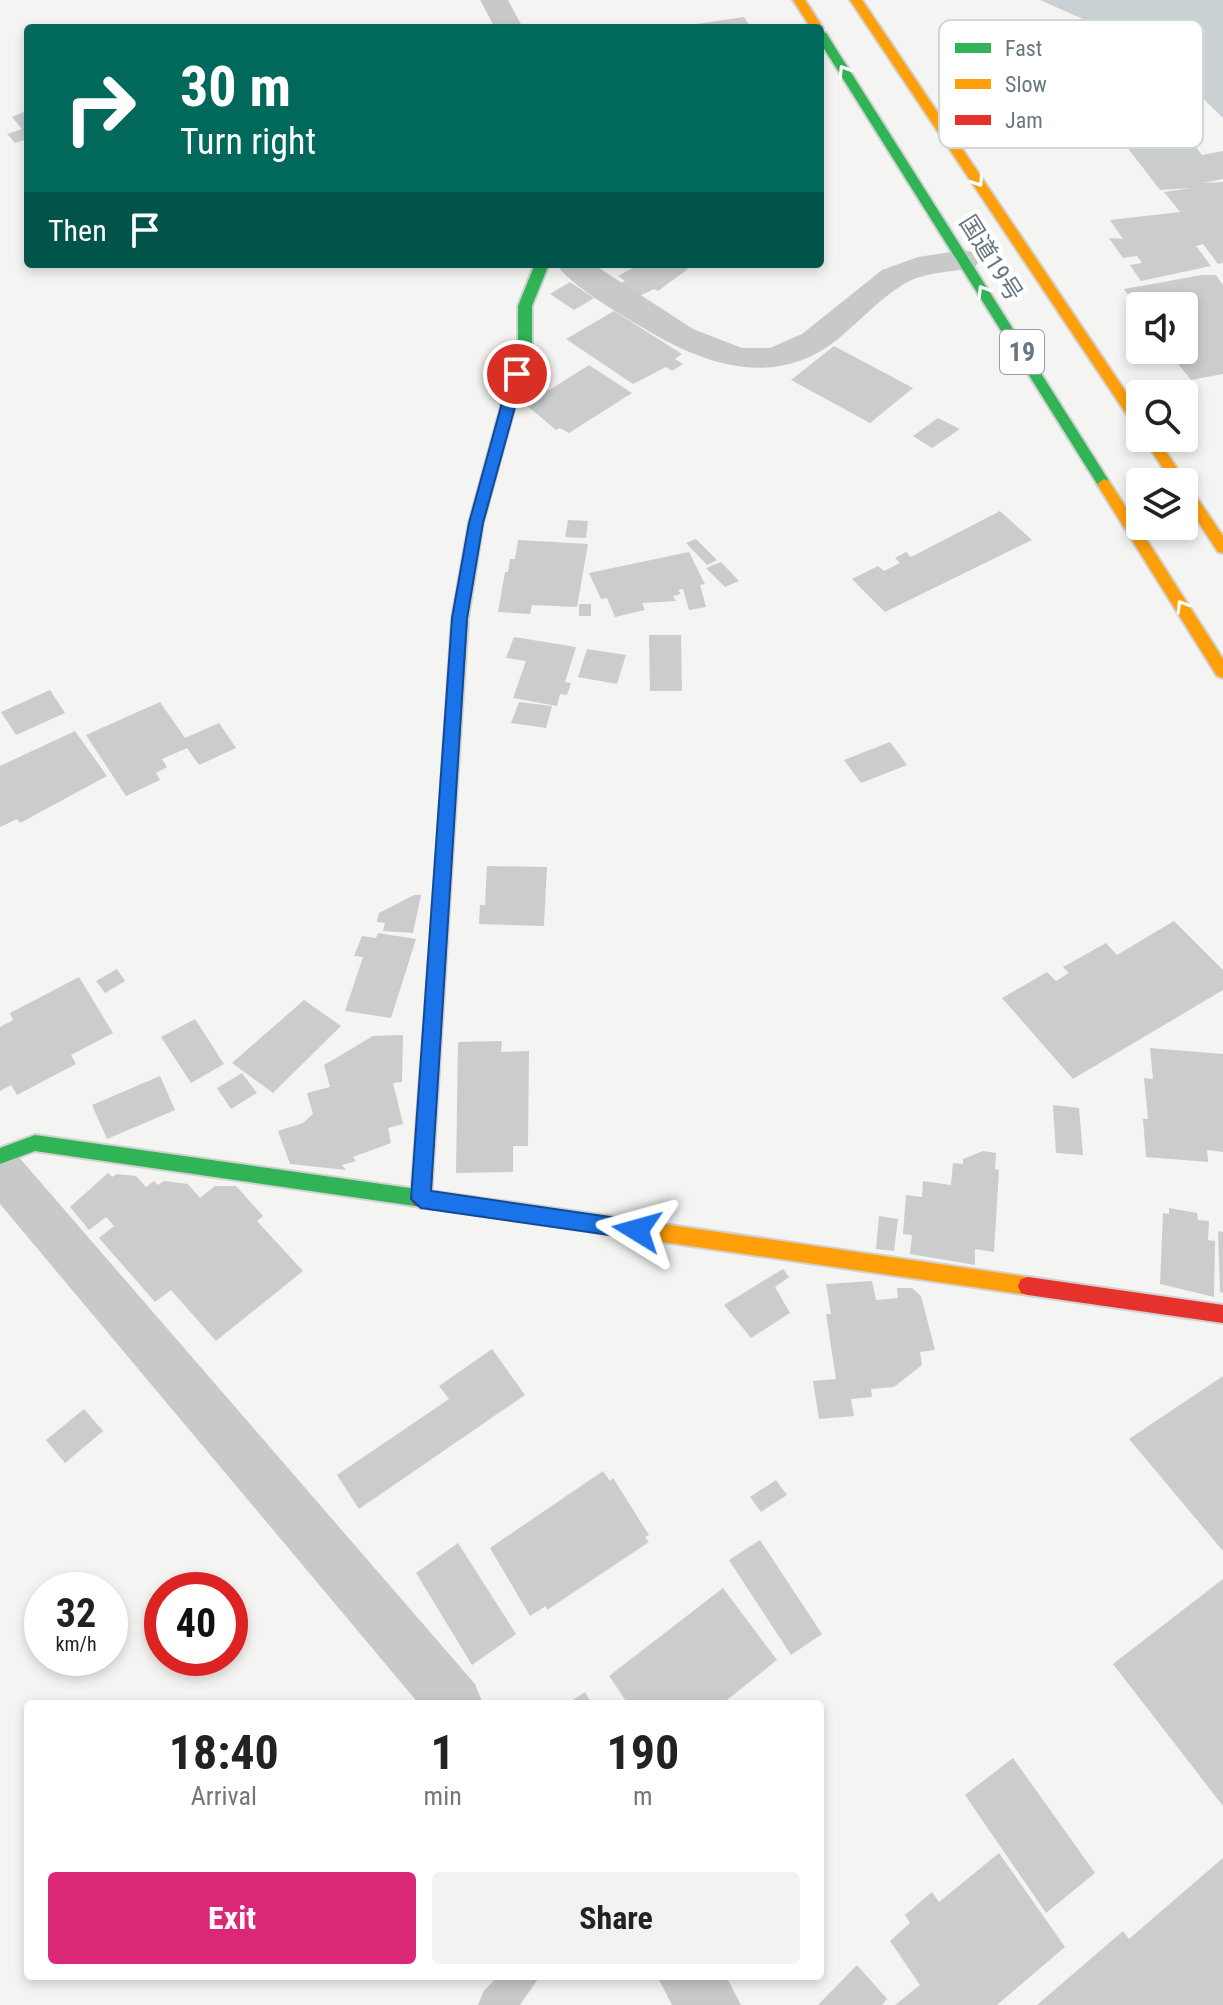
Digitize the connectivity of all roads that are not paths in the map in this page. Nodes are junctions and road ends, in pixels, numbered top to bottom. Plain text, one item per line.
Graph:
1 (494, 0) edge
2 (799, 0) edge
3 (856, 0) edge
4 (507, 24) edge
5 (814, 24) edge
6 (824, 39) edge
7 (939, 124) edge
8 (955, 148) edge
9 (964, 260) junction
10 (540, 268) edge
11 (578, 268) edge
12 (1126, 403) edge
13 (1198, 510) edge
14 (1223, 548) edge
15 (1223, 672) edge
16 (0, 1156) edge
17 (0, 1170) edge
18 (421, 1199) junction
19 (1223, 1314) edge
20 (452, 1700) edge
21 (690, 1980) edge
22 (711, 2005) edge

1 - 4 street
2 - 5 main road
3 -> 7 main road, 国道19号 / 19
9 -> 6 main road, 国道19号 / 19
8 -> 12 main road, 国道19号 / 19
9 - 11 street
15 -> 9 main road, 国道19号 / 19
10 - 18 main road
13 - 14 main road
16 - 18 main road
17 - 20 street
18 - 19 main road
21 - 22 street

